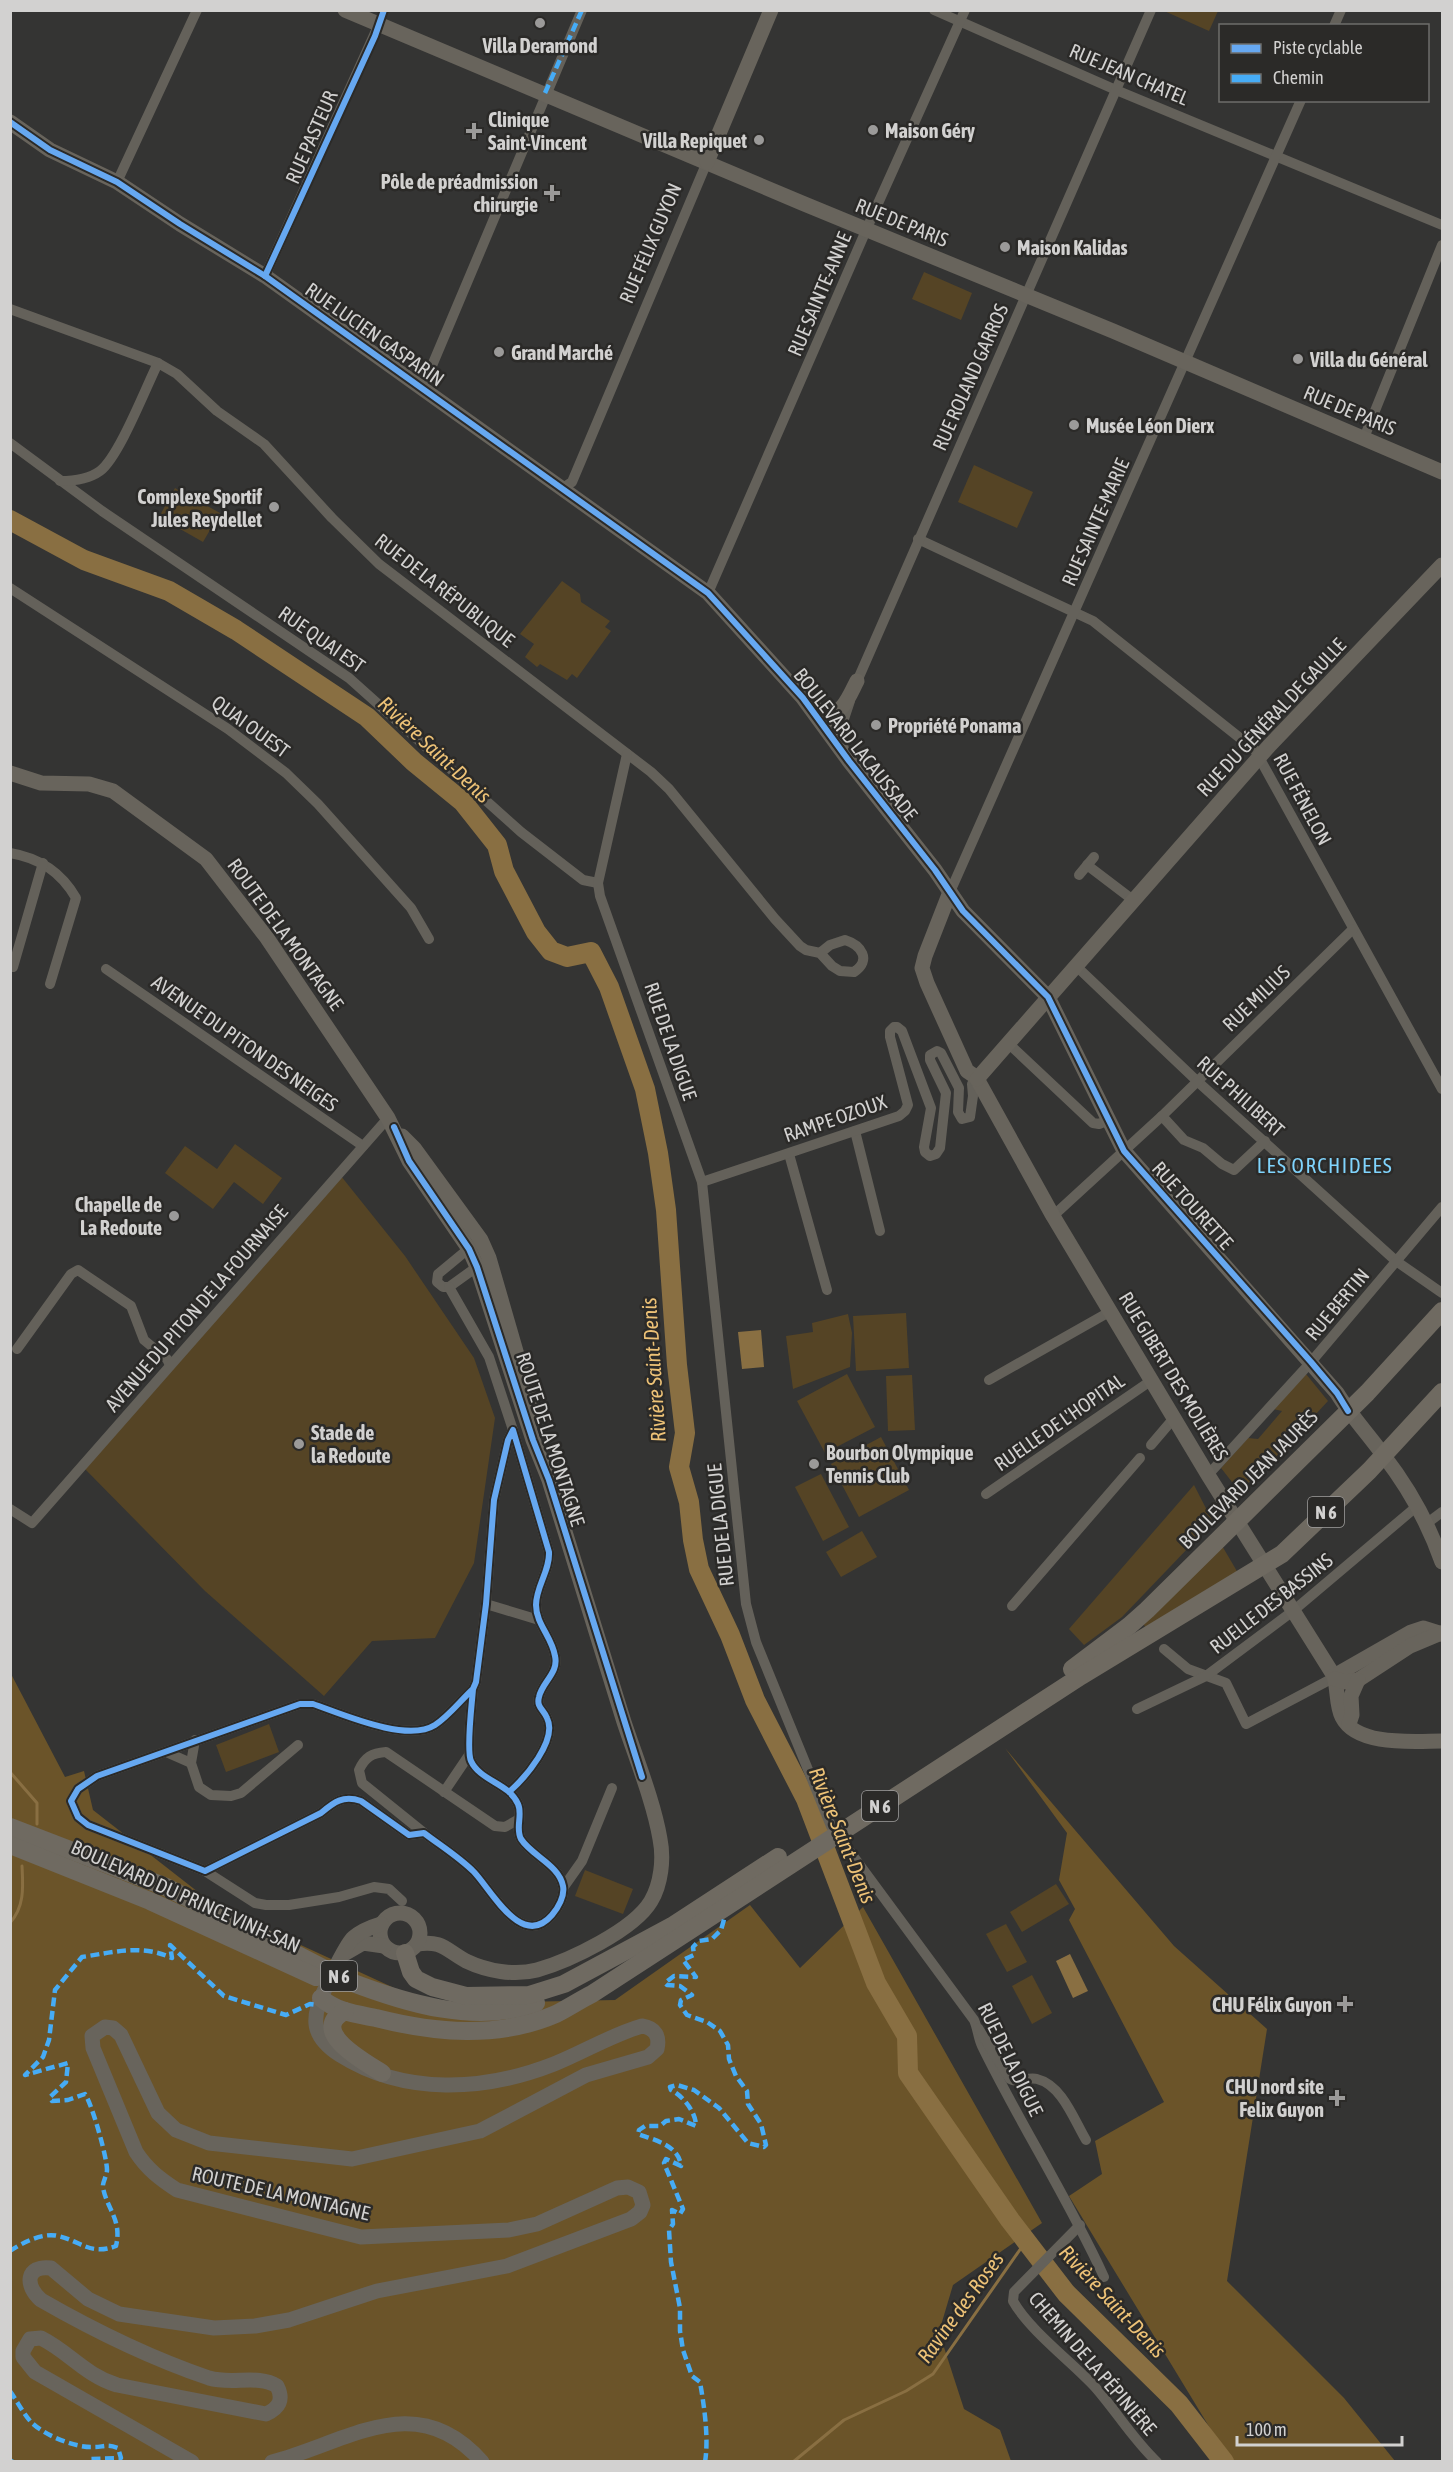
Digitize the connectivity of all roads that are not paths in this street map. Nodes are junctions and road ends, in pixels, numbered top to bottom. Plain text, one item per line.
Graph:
1 (197, 10) edge
2 (345, 10) edge
3 (582, 10) edge
4 (771, 10) edge
5 (934, 10) edge
6 (965, 10) edge
7 (1151, 10) edge
8 (1341, 10) edge
9 (382, 17) edge
10 (961, 22) junction
11 (1335, 24) edge
12 (1116, 90) junction
13 (545, 93) junction
14 (1300, 102) edge
15 (10, 122) edge
16 (1277, 156) junction
17 (707, 162) junction
18 (117, 183) junction
19 (1443, 225) edge
20 (867, 230) junction
21 (1443, 245) edge
22 (265, 276) junction
23 (1025, 295) junction
24 (10, 309) edge
25 (158, 363) junction
26 (1186, 363) junction
27 (423, 387) junction
28 (1364, 438) junction
29 (10, 443) edge
30 (1443, 472) edge
31 (60, 481) junction
32 (562, 488) junction
33 (918, 539) junction
34 (1443, 565) edge
35 (10, 588) edge
36 (708, 593) junction
37 (1074, 611) junction
38 (857, 681) junction
39 (803, 698) junction
40 (627, 754) junction
41 (1260, 756) junction
42 (849, 761) junction
43 (10, 773) edge
44 (10, 853) edge
45 (43, 862) junction
46 (1079, 875) dead end
47 (598, 883) junction
48 (947, 899) junction
49 (1133, 900) junction
50 (963, 911) joint
51 (1353, 929) junction
52 (429, 939) dead end
53 (820, 953) dead end
54 (1076, 964) junction
55 (13, 967) dead end
56 (106, 969) dead end
57 (50, 984) dead end
58 (1048, 997) junction
59 (1008, 1043) junction
60 (977, 1079) junction
61 (1197, 1081) junction
62 (1443, 1089) edge
63 (1162, 1116) junction
64 (1109, 1120) junction
65 (391, 1123) junction
66 (855, 1131) junction
67 (1265, 1141) junction
68 (363, 1146) junction
69 (1124, 1151) junction
70 (789, 1154) junction
71 (702, 1182) junction
72 (1443, 1207) edge
73 (1053, 1216) junction
74 (880, 1231) dead end
75 (475, 1244) junction
76 (1396, 1261) junction
77 (483, 1262) junction
78 (448, 1287) junction
79 (827, 1290) dead end
80 (1443, 1293) edge
81 (1111, 1311) junction
82 (1443, 1311) edge
83 (17, 1349) dead end
84 (1311, 1362) junction
85 (170, 1365) junction
86 (989, 1380) dead end
87 (1152, 1380) junction
88 (1443, 1392) edge
89 (1348, 1411) junction
90 (1174, 1418) junction
91 (513, 1430) junction
92 (1151, 1445) dead end
93 (1384, 1456) junction
94 (1140, 1458) dead end
95 (1208, 1475) junction
96 (986, 1494) dead end
97 (1416, 1508) junction
98 (10, 1509) edge
99 (1443, 1512) edge
100 (1238, 1520) junction
101 (1426, 1524) junction
102 (1443, 1562) edge
103 (1266, 1565) junction
104 (486, 1604) junction
105 (1012, 1606) dead end
106 (1293, 1611) junction
107 (539, 1620) junction
108 (1442, 1631) edge
109 (1164, 1649) dead end
110 (1078, 1672) junction
111 (1206, 1676) junction
112 (1335, 1677) junction
113 (1358, 1680) junction
114 (473, 1689) junction
115 (1137, 1709) dead end
116 (1348, 1724) junction
117 (195, 1740) junction
118 (1443, 1741) edge
119 (298, 1745) dead end
120 (166, 1752) junction
121 (469, 1755) junction
122 (191, 1763) junction
123 (612, 1788) dead end
124 (444, 1792) junction
125 (509, 1792) junction
126 (519, 1819) junction
127 (10, 1827) edge
128 (424, 1833) junction
129 (10, 1845) edge
130 (205, 1871) junction
131 (563, 1888) junction
132 (402, 1901) dead end
133 (381, 1924) junction
134 (419, 1925) junction
135 (675, 1931) junction
136 (384, 1946) junction
137 (411, 1949) junction
138 (452, 1951) junction
139 (343, 1956) junction
140 (323, 1994) junction
141 (345, 2011) junction
142 (978, 2028) junction
143 (382, 2073) junction
144 (1086, 2140) dead end
145 (1078, 2228) junction
146 (1104, 2277) dead end
147 (192, 2462) edge
148 (272, 2462) edge
149 (482, 2462) edge
150 (1157, 2462) edge

1 - 18 street
2 - 9 main road, RUE DE PARIS
3 - 13 street
4 - 17 main road, RUE FÉLIX GUYON
5 - 10 street, RUE JEAN CHATEL
6 - 10 street, RUE SAINTE-ANNE
7 - 12 street, RUE ROLAND GARROS
8 - 11 street
9 - 13 main road, RUE DE PARIS
9 - 22 street, RUE PASTEUR
10 - 12 street, RUE JEAN CHATEL
10 - 20 street, RUE SAINTE-ANNE
12 - 16 street, RUE JEAN CHATEL
12 - 23 street, RUE ROLAND GARROS
13 - 17 main road, RUE DE PARIS
13 - 27 street
14 - 16 street, RUE SAINTE-MARIE
15 - 18 main road, RUE LUCIEN GASPARIN
16 - 19 street, RUE JEAN CHATEL
16 - 26 street, RUE SAINTE-MARIE
17 - 20 main road, RUE DE PARIS
17 - 32 street, RUE FÉLIX GUYON
18 - 22 main road, RUE LUCIEN GASPARIN
20 - 23 main road, RUE DE PARIS
20 - 36 street, RUE SAINTE-ANNE
21 - 28 street
22 - 27 main road, RUE LUCIEN GASPARIN
23 - 26 main road, RUE DE PARIS
23 - 33 street, RUE ROLAND GARROS
24 - 25 street, RUE DE LA RÉPUBLIQUE
25 - 31 street
25 - 40 street, RUE DE LA RÉPUBLIQUE
26 - 28 main road, RUE DE PARIS
26 - 37 street, RUE SAINTE-MARIE
27 - 32 main road, RUE LUCIEN GASPARIN
28 - 30 main road, RUE DE PARIS
29 - 31 street, RUE QUAI EST
31 - 47 street, RUE QUAI EST
32 - 36 main road, RUE LUCIEN GASPARIN
33 - 37 street, RUE FÉNELON
33 - 38 street, RUE ROLAND GARROS
34 - 41 main road, RUE DU GÉNÉRAL DE GAULLE
35 - 52 street, QUAI OUEST
36 - 39 main road, BOULEVARD LACAUSSADE
37 - 41 street, RUE FÉNELON
37 - 48 street, RUE SAINTE-MARIE
38 - 39 main road
38 - 42 street, RUE ROLAND GARROS
39 - 42 main road, BOULEVARD LACAUSSADE
40 - 47 street, RUE DE LA DIGUE
40 - 53 street, RUE DE LA RÉPUBLIQUE
41 - 49 main road, RUE DU GÉNÉRAL DE GAULLE
41 - 51 street, RUE FÉNELON
42 - 48 main road, BOULEVARD LACAUSSADE
43 - 65 main road, ROUTE DE LA MONTAGNE
44 - 45 street
45 - 55 street
45 - 57 street
46 - 49 street
47 - 71 street, RUE DE LA DIGUE
48 - 50 main road, BOULEVARD LACAUSSADE
48 - 60 main road
49 - 54 main road, RUE DU GÉNÉRAL DE GAULLE
50 - 58 main road, RUE TOURETTE
51 - 61 street, RUE MILIUS
51 - 62 street, RUE FÉNELON
54 - 58 main road, RUE DU GÉNÉRAL DE GAULLE
54 - 61 street, RUE PHILIBERT
56 - 68 street, AVENUE DU PITON DES NEIGES
58 - 59 main road, RUE DU GÉNÉRAL DE GAULLE
58 - 64 main road, RUE TOURETTE
59 - 60 main road, RUE DU GÉNÉRAL DE GAULLE
59 - 64 street
60 - 66 street, RAMPE OZOUX
60 - 73 main road, RUE GIBERT DES MOLIÈRES
61 - 63 street, RUE MILIUS
61 - 67 street, RUE PHILIBERT
63 - 67 street
63 - 69 street, RUE MILIUS
64 - 69 main road, RUE TOURETTE
65 - 68 street, AVENUE DU PITON DE LA FOURNAISE
65 - 75 main road, ROUTE DE LA MONTAGNE
66 - 70 street, RAMPE OZOUX
66 - 74 street
67 - 76 street, RUE PHILIBERT
68 - 85 street, AVENUE DU PITON DE LA FOURNAISE
69 - 73 street, RUE MILIUS
69 - 84 main road, RUE TOURETTE
70 - 71 street, RAMPE OZOUX
70 - 79 street
71 - 142 street, RUE DE LA DIGUE
72 - 76 street, RUE BERTIN
73 - 81 main road, RUE GIBERT DES MOLIÈRES
75 - 77 main road, ROUTE DE LA MONTAGNE
75 - 78 street
76 - 80 street, RUE PHILIBERT
76 - 84 street, RUE BERTIN
77 - 78 street
77 - 138 main road, ROUTE DE LA MONTAGNE
78 - 91 street
81 - 86 street
81 - 87 main road, RUE GIBERT DES MOLIÈRES
82 - 89 main road, BOULEVARD JEAN JAURÈS / N 6
83 - 85 street
84 - 89 main road, RUE TOURETTE
84 - 95 street, RUE BERTIN
85 - 98 street, AVENUE DU PITON DE LA FOURNAISE
87 - 90 main road, RUE GIBERT DES MOLIÈRES
87 - 96 street, RUELLE DE L'HOPITAL
88 - 93 main road, N 6
89 - 93 main road, RUE TOURETTE
89 - 100 main road, BOULEVARD JEAN JAURÈS / N 6
90 - 92 street
90 - 95 main road, RUE GIBERT DES MOLIÈRES
91 - 104 street
91 - 107 street
93 - 97 main road, RUE TOURETTE
93 - 103 main road, N 6
94 - 105 street
95 - 100 main road, RUE GIBERT DES MOLIÈRES
97 - 101 main road, RUE TOURETTE
97 - 106 street, RUELLE DES BASSINS
99 - 101 street
100 - 103 main road, RUE GIBERT DES MOLIÈRES
100 - 110 main road, BOULEVARD JEAN JAURÈS / N 6
101 - 102 main road, RUE TOURETTE
103 - 106 main road, RUE GIBERT DES MOLIÈRES
103 - 110 main road, N 6
104 - 107 street
104 - 114 street
106 - 111 street, RUELLE DES BASSINS
106 - 112 main road, RUE GIBERT DES MOLIÈRES
107 - 125 street
108 - 112 main road
108 - 113 main road
109 - 111 street
110 - 135 main road, N 6
111 - 112 street
111 - 115 street, RUELLE DES BASSINS
112 - 113 main road
112 - 116 main road, RUE GIBERT DES MOLIÈRES
113 - 116 main road
114 - 117 street
114 - 121 street
116 - 118 main road
117 - 120 street
117 - 122 street
119 - 122 street
120 - 122 street
120 - 130 street
121 - 124 street
121 - 125 street
123 - 131 street
124 - 126 street
124 - 128 street
125 - 126 street
126 - 131 street
127 - 135 main road, BOULEVARD DU PRINCE VINH-SAN / N 6
128 - 130 street
128 - 131 street
129 - 135 main road, BOULEVARD DU PRINCE VINH-SAN / N 6
130 - 132 street
133 - 134 main road
133 - 136 main road
133 - 139 main road, ROUTE DE LA MONTAGNE
134 - 137 main road
134 - 138 main road, ROUTE DE LA MONTAGNE
135 - 137 main road
135 - 141 main road
136 - 137 main road
136 - 139 main road
137 - 138 main road, ROUTE DE LA MONTAGNE
139 - 140 main road, ROUTE DE LA MONTAGNE
140 - 141 main road
140 - 143 main road, ROUTE DE LA MONTAGNE
141 - 143 main road
142 - 144 street
142 - 145 street, RUE DE LA DIGUE
143 - 147 main road, ROUTE DE LA MONTAGNE
145 - 146 street, RUE DE LA DIGUE
145 - 150 street, CHEMIN DE LA PÉPINIÈRE
148 - 149 main road

